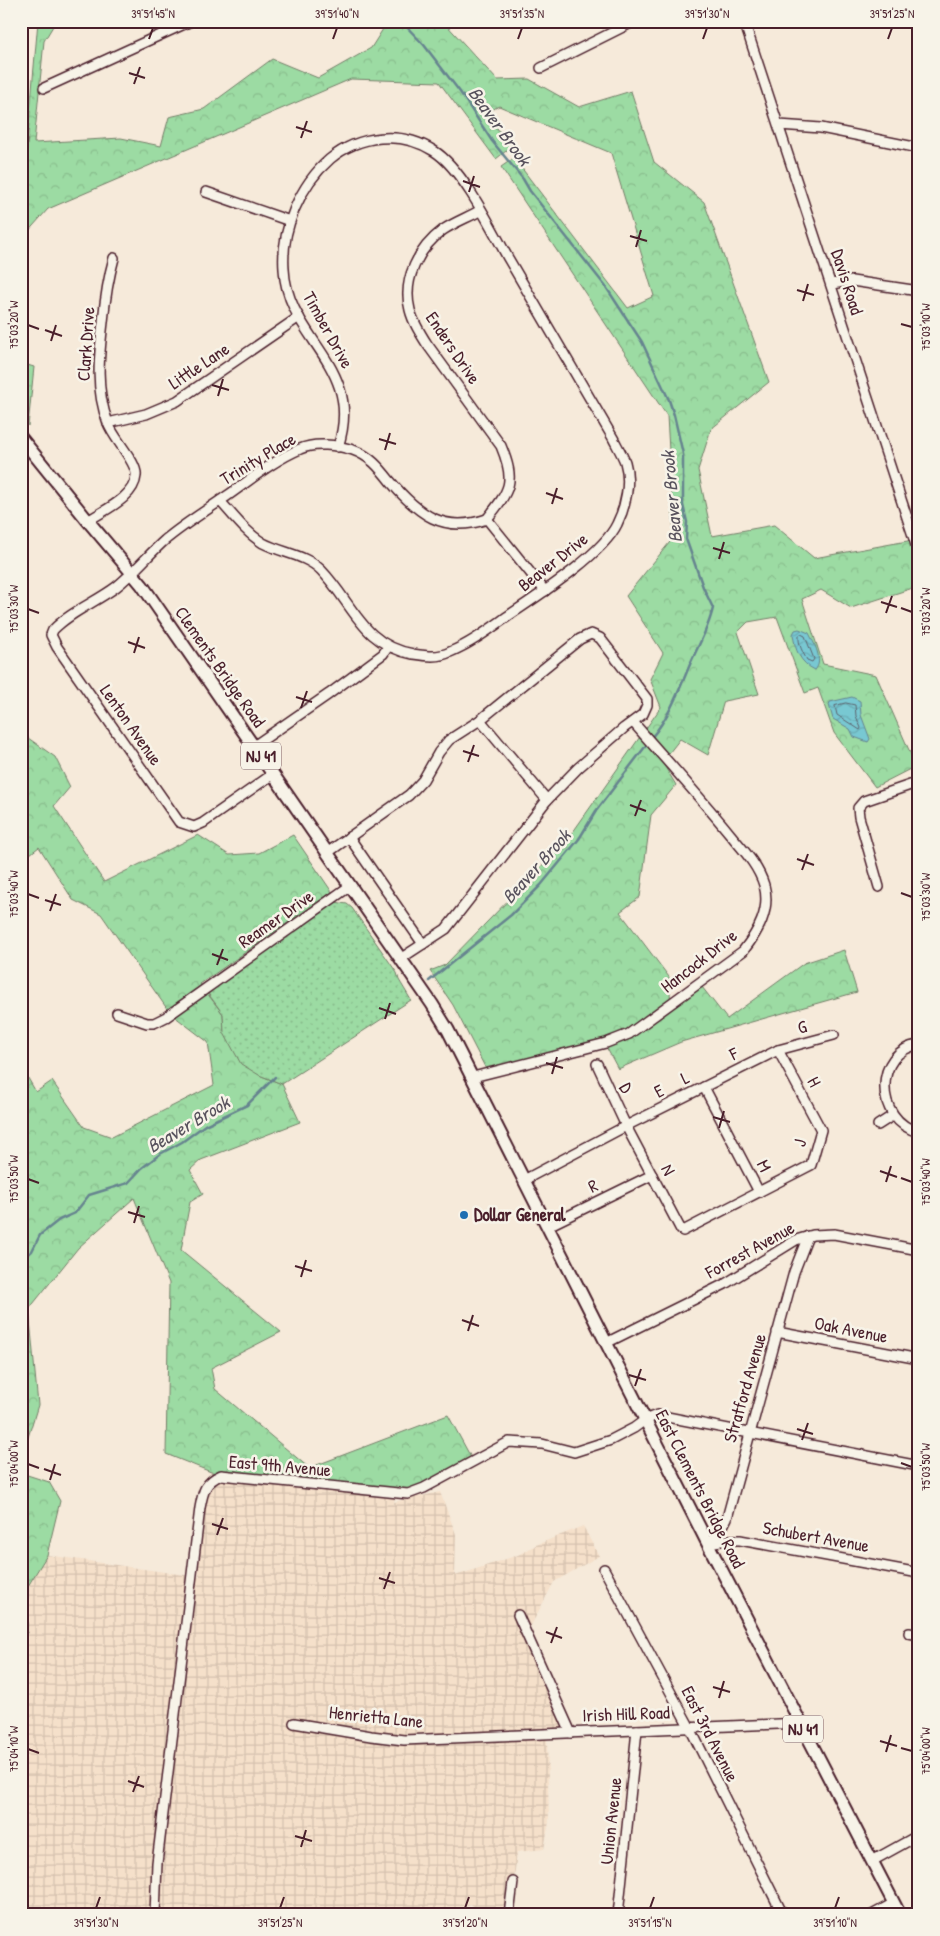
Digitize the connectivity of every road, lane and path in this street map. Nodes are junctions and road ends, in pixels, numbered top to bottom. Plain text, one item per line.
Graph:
1 (191, 21) edge
2 (635, 21) edge
3 (744, 21) edge
4 (541, 68) dead end
5 (44, 88) dead end
6 (779, 125) junction
7 (919, 148) edge
8 (206, 192) dead end
9 (481, 210) junction
10 (290, 221) junction
11 (114, 258) dead end
12 (830, 284) junction
13 (919, 291) edge
14 (299, 317) junction
15 (108, 424) junction
16 (21, 438) edge
17 (338, 447) junction
18 (220, 501) junction
19 (487, 519) junction
20 (88, 521) junction
21 (919, 554) edge
22 (132, 573) junction
23 (545, 591) junction
24 (52, 635) joint
25 (388, 647) junction
26 (480, 720) junction
27 (633, 722) junction
28 (254, 746) junction
29 (273, 774) junction
30 (919, 782) edge
31 (547, 800) junction
32 (349, 837) junction
33 (327, 853) junction
34 (350, 886) junction
35 (879, 887) dead end
36 (423, 944) junction
37 (400, 959) junction
38 (117, 1014) dead end
39 (834, 1035) dead end
40 (919, 1045) edge
41 (778, 1050) junction
42 (597, 1064) dead end
43 (473, 1077) junction
44 (704, 1086) junction
45 (680, 1099) joint
46 (892, 1116) junction
47 (878, 1125) dead end
48 (626, 1126) junction
49 (821, 1130) joint
50 (919, 1132) edge
51 (652, 1175) junction
52 (524, 1180) junction
53 (759, 1192) junction
54 (548, 1226) junction
55 (808, 1236) junction
56 (919, 1250) edge
57 (777, 1332) junction
58 (606, 1343) junction
59 (919, 1359) edge
60 (645, 1420) junction
61 (749, 1433) junction
62 (919, 1466) edge
63 (708, 1544) junction
64 (604, 1569) dead end
65 (919, 1573) edge
66 (518, 1615) dead end
67 (909, 1633) dead end
68 (919, 1635) edge
69 (294, 1723) dead end
70 (800, 1723) junction
71 (690, 1728) junction
72 (637, 1730) junction
73 (571, 1733) junction
74 (514, 1734) joint
75 (919, 1835) edge
76 (872, 1861) junction
77 (513, 1882) dead end
78 (894, 1903) junction
79 (155, 1915) edge
80 (509, 1915) edge
81 (618, 1915) edge
82 (783, 1915) edge
83 (872, 1915) edge
84 (900, 1915) edge

1 - 5 street
2 - 4 street
3 - 6 street, Davis Road
6 - 7 street
6 - 12 street, Davis Road
8 - 10 street
9 - 10 street, Timber Drive
9 - 19 street, Enders Drive
9 - 23 street, Beaver Drive
10 - 14 street, Timber Drive
11 - 15 street, Clark Drive
12 - 13 street
12 - 21 street, Davis Road
14 - 15 street, Little Lane
14 - 17 street, Timber Drive
15 - 20 street, Clark Drive
16 - 20 main road, Clements Bridge Road / NJ 41
17 - 18 street, Trinity Place
17 - 19 street, Trinity Place
18 - 22 street, Trinity Place
18 - 25 street, Beaver Drive
19 - 23 street
20 - 22 main road, Clements Bridge Road / NJ 41
22 - 24 street, Trinity Place
22 - 28 main road, Clements Bridge Road / NJ 41
23 - 25 street, Beaver Drive
24 - 29 street, Lenton Avenue
25 - 28 street
26 - 27 street
26 - 31 street
26 - 32 street
27 - 31 street
27 - 43 street, Hancock Drive
28 - 29 main road, Clements Bridge Road / NJ 41
29 - 33 main road, Clements Bridge Road / NJ 41
30 - 35 street
31 - 36 street
32 - 33 street
32 - 36 street
33 - 34 main road, Clements Bridge Road / NJ 41
34 - 37 main road, Clements Bridge Road / NJ 41
34 - 38 street, Reamer Drive
36 - 37 street
37 - 43 main road, Clements Bridge Road / NJ 41
39 - 41 street, G
40 - 46 street
41 - 44 street, F
41 - 49 street, H
42 - 48 street, D
43 - 52 main road, East Clements Bridge Road / NJ 41
44 - 45 street, L
44 - 53 street, M
45 - 48 street, E
46 - 47 street
46 - 50 street
48 - 51 street, N
48 - 52 street
49 - 53 street, J
51 - 53 street, N
51 - 54 street, R
52 - 54 main road, East Clements Bridge Road / NJ 41
54 - 58 main road, East Clements Bridge Road / NJ 41
55 - 56 street, Forrest Avenue
55 - 57 street, Stratford Avenue
55 - 58 street, Forrest Avenue
57 - 59 street, Oak Avenue
57 - 61 street, Stratford Avenue
58 - 60 main road, East Clements Bridge Road / NJ 41
60 - 61 street
60 - 63 main road, East Clements Bridge Road / NJ 41
60 - 79 street, East 9th Avenue
61 - 62 street
61 - 63 street, Stratford Avenue
63 - 65 street, Schubert Avenue
63 - 70 main road, East Clements Bridge Road / NJ 41
64 - 71 street, East 3rd Avenue
66 - 73 street
67 - 68 street
69 - 74 street, Henrietta Lane
70 - 71 street, Irish Hill Road
70 - 76 main road, East Clements Bridge Road / NJ 41
71 - 72 street, Irish Hill Road
71 - 82 street, East 3rd Avenue
72 - 73 street, Irish Hill Road
72 - 81 street, Union Avenue
73 - 74 street, Irish Hill Road
75 - 76 street
76 - 78 main road, East Clements Bridge Road / NJ 41
77 - 80 street
78 - 83 street
78 - 84 main road, East Clements Bridge Road / NJ 41

